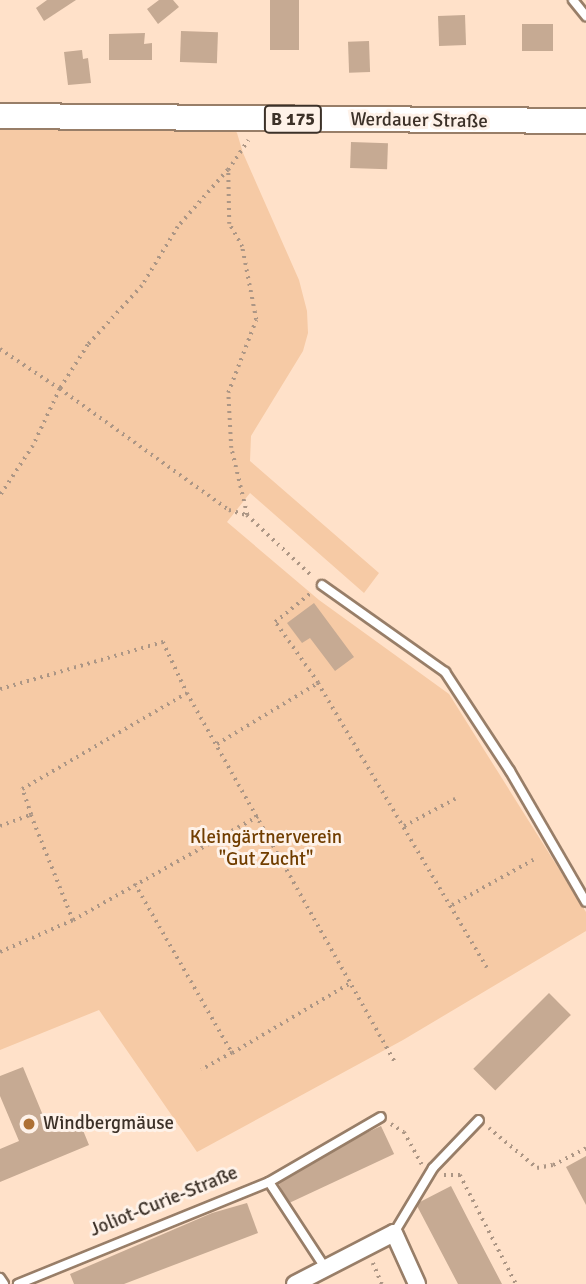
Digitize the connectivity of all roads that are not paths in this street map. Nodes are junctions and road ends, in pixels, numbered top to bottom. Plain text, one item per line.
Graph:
1 (573, 0) edge
2 (586, 16) edge
3 (0, 116) edge
4 (586, 121) edge
5 (322, 585) road end
6 (586, 902) edge
7 (381, 1117) road end
8 (479, 1120) road end
9 (269, 1182) junction
10 (394, 1233) junction
11 (319, 1276) edge
12 (0, 1278) edge
13 (4, 1284) edge
14 (18, 1284) edge
15 (295, 1284) edge
16 (417, 1284) edge

1 - 2 lane
3 - 4 main road, Werdauer Straße / B 175
5 - 6 lane
7 - 9 lane
8 - 10 lane
9 - 11 lane, Joliot-Curie-Straße
9 - 14 lane, Joliot-Curie-Straße
10 - 11 street
10 - 16 street
11 - 15 street
12 - 13 lane

